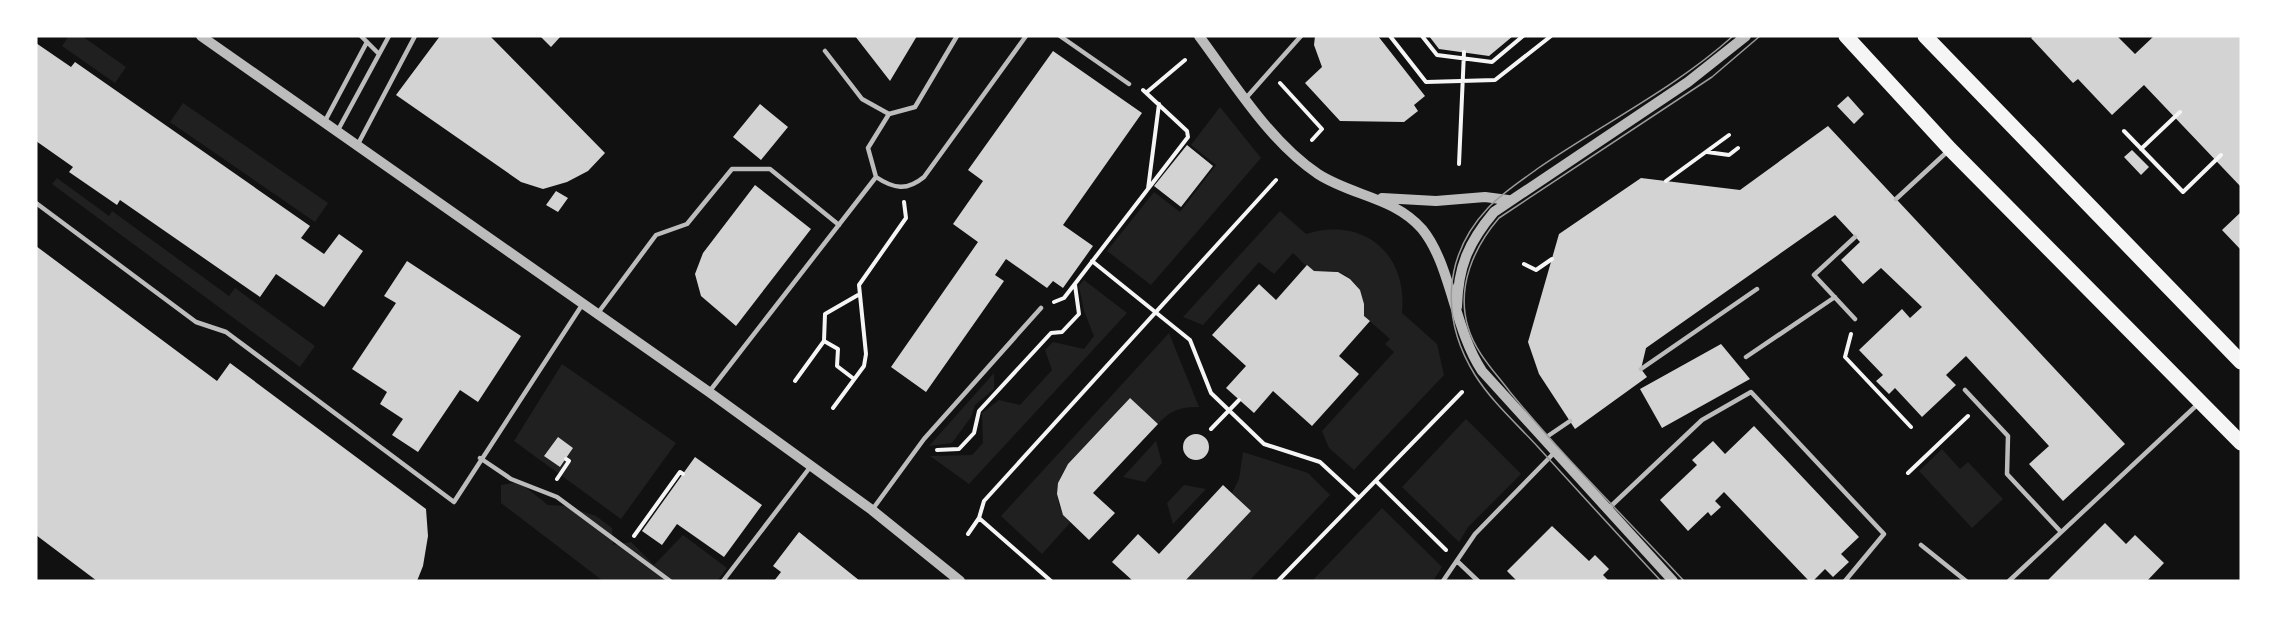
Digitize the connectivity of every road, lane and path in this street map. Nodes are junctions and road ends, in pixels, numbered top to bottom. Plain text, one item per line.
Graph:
1 (201, 36) edge
2 (361, 36) edge
3 (388, 36) edge
4 (415, 36) edge
5 (957, 36) edge
6 (1026, 36) edge
7 (1060, 36) edge
8 (1199, 36) edge
9 (1301, 36) edge
10 (1390, 36) edge
11 (1422, 36) edge
12 (1524, 36) edge
13 (1551, 36) edge
14 (1746, 36) edge
15 (1846, 36) edge
16 (1925, 36) edge
17 (367, 42) junction
18 (825, 51) dead end
19 (1464, 52) dead end
20 (379, 54) junction
21 (1463, 58) junction
22 (1185, 60) dead end
23 (1270, 71) junction
24 (1461, 81) junction
25 (1129, 84) joint
26 (1147, 92) junction
27 (1246, 98) junction
28 (1159, 104) junction
29 (2180, 112) dead end
30 (889, 114) junction
31 (325, 121) junction
32 (338, 130) junction
33 (2124, 132) dead end
34 (1729, 135) dead end
35 (1312, 140) dead end
36 (358, 144) junction
37 (1738, 148) dead end
38 (1950, 149) junction
39 (2141, 149) junction
40 (1706, 152) junction
41 (2221, 155) dead end
42 (1459, 164) dead end
43 (876, 177) junction
44 (1276, 180) dead end
45 (1666, 181) dead end
46 (902, 188) junction
47 (1148, 189) junction
48 (1373, 197) junction
49 (1896, 199) dead end
50 (1508, 200) junction
51 (36, 203) edge
52 (839, 225) junction
53 (1855, 237) dead end
54 (1552, 259) dead end
55 (1092, 261) junction
56 (1524, 264) dead end
57 (1075, 284) junction
58 (1757, 289) dead end
59 (858, 295) junction
60 (1834, 297) junction
61 (583, 302) junction
62 (1041, 308) joint
63 (1158, 312) junction
64 (598, 313) junction
65 (1459, 319) junction
66 (1855, 319) joint
67 (824, 341) junction
68 (1746, 357) dead end
69 (2241, 362) edge
70 (1641, 369) dead end
71 (854, 379) junction
72 (795, 381) dead end
73 (1965, 390) dead end
74 (709, 392) junction
75 (1462, 392) dead end
76 (1239, 400) dead end
77 (2200, 402) junction
78 (1979, 405) junction
79 (833, 408) dead end
80 (1229, 410) junction
81 (1569, 421) dead end
82 (1911, 427) dead end
83 (1211, 429) dead end
84 (1542, 440) junction
85 (2241, 443) edge
86 (915, 451) junction
87 (1554, 453) junction
88 (480, 458) junction
89 (566, 459) dead end
90 (811, 466) junction
91 (1908, 472) dead end
92 (683, 474) dead end
93 (1376, 481) junction
94 (547, 493) junction
95 (1359, 498) junction
96 (872, 510) junction
97 (1607, 510) junction
98 (979, 518) junction
99 (2061, 532) junction
100 (968, 534) dead end
101 (1921, 545) dead end
102 (626, 548) junction
103 (1457, 561) junction
104 (670, 581) edge
105 (723, 581) edge
106 (960, 581) edge
107 (1051, 581) edge
108 (1278, 581) edge
109 (1443, 581) edge
110 (1478, 581) edge
111 (1673, 581) edge
112 (1845, 581) edge
113 (1966, 581) edge
114 (2009, 581) edge

1 - 31 street
2 - 17 lane
3 - 20 lane
4 - 36 lane
5 - 30 lane
6 - 46 lane
7 - 25 lane
8 - 27 street
9 - 23 lane
10 - 24 path
11 - 21 path
12 - 21 path
13 - 24 path
14 - 50 street
15 - 38 main road
16 - 69 main road
17 - 20 lane
17 - 31 lane
18 - 30 lane
19 - 21 path
20 - 32 lane
21 - 24 path
22 - 26 path
23 - 27 lane
23 - 35 path
24 - 42 path
25 - 26 path
26 - 28 path
27 - 48 street
28 - 47 path
28 - 47 path
29 - 39 path
30 - 43 lane
31 - 32 street
32 - 36 street
33 - 39 path
34 - 40 path
36 - 61 street
37 - 40 path
38 - 49 lane
38 - 77 main road
39 - 41 path
40 - 45 path
43 - 46 lane
43 - 52 lane
44 - 63 path
46 - 59 path
47 - 55 path
48 - 50 street
48 - 65 street
50 - 65 street
51 - 88 lane
52 - 64 lane
52 - 74 lane
53 - 60 lane
54 - 56 path
55 - 57 path
55 - 63 path
57 - 62 path
57 - 86 path
58 - 70 lane
59 - 67 path
59 - 71 path
60 - 66 lane
60 - 68 lane
61 - 64 street
61 - 88 lane
62 - 86 lane
63 - 80 path
63 - 98 path
64 - 74 street
65 - 84 street
66 - 82 path
67 - 71 path
67 - 72 path
71 - 79 path
73 - 78 lane
74 - 90 street
75 - 93 path
76 - 80 path
77 - 85 main road
77 - 99 lane
78 - 91 path
78 - 99 lane
80 - 83 path
80 - 95 path
81 - 84 lane
84 - 87 street
86 - 96 lane
87 - 97 street
87 - 103 lane
88 - 94 lane
89 - 94 path
90 - 96 street
90 - 105 lane
92 - 102 path
93 - 95 path
93 - 103 path
94 - 102 lane
95 - 108 path
96 - 106 street
97 - 111 street
97 - 112 lane
98 - 100 path
98 - 107 path
99 - 114 lane
101 - 113 lane
102 - 104 lane
103 - 109 lane
103 - 110 lane

